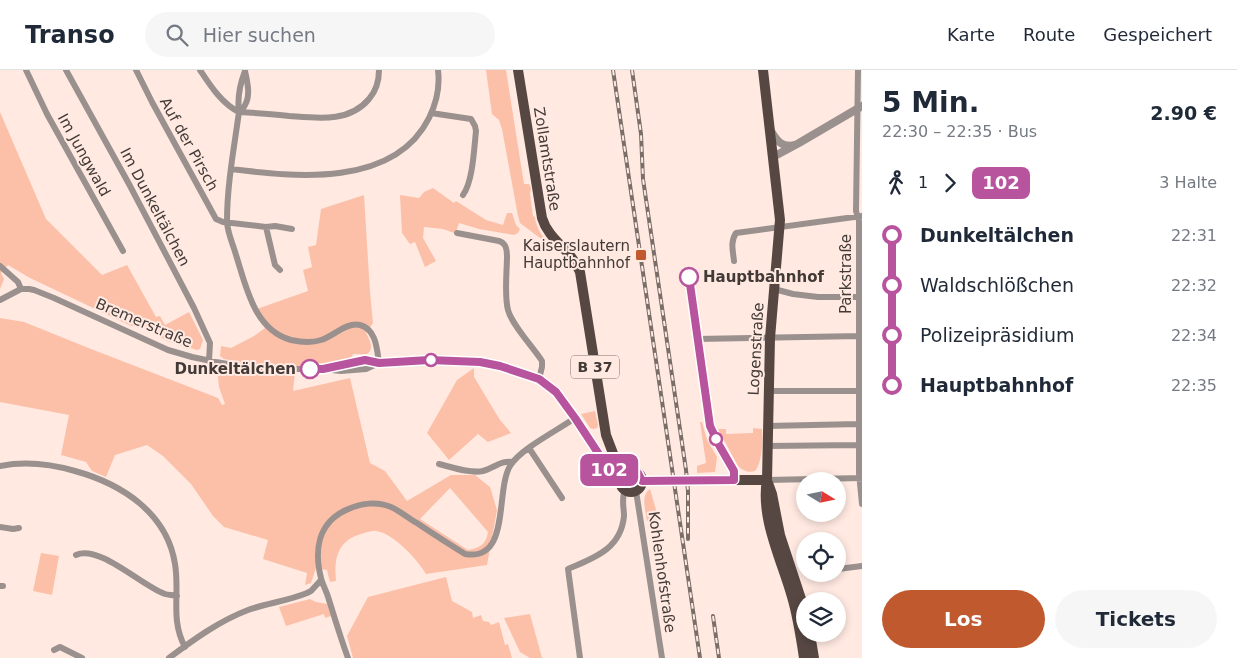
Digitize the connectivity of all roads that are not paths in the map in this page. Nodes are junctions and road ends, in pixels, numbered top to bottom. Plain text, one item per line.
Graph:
1 (26, 70) edge
2 (66, 70) edge
3 (136, 70) edge
4 (200, 70) edge
5 (245, 70) edge
6 (379, 70) edge
7 (438, 70) edge
8 (518, 70) edge
9 (763, 70) edge
10 (858, 70) edge
11 (860, 108) edge
12 (239, 112) junction
13 (431, 113) junction
14 (770, 128) junction
15 (799, 144) junction
16 (773, 157) junction
17 (231, 169) junction
18 (463, 195) dead end
19 (860, 216) edge
20 (227, 223) junction
21 (266, 227) junction
22 (780, 227) junction
23 (292, 229) dead end
24 (457, 234) dead end
25 (123, 252) dead end
26 (734, 261) dead end
27 (0, 266) edge
28 (280, 270) dead end
29 (21, 289) junction
30 (690, 289) dead end
31 (774, 289) junction
32 (859, 297) junction
33 (0, 300) edge
34 (860, 336) edge
35 (770, 338) junction
36 (697, 339) junction
37 (209, 360) junction
38 (379, 363) junction
39 (539, 379) junction
40 (768, 391) junction
41 (860, 395) edge
42 (575, 418) junction
43 (859, 424) junction
44 (767, 426) junction
45 (860, 432) edge
46 (858, 445) junction
47 (767, 446) junction
48 (529, 448) junction
49 (513, 462) junction
50 (439, 464) dead end
51 (0, 466) edge
52 (623, 476) junction
53 (861, 478) edge
54 (696, 480) tunnel mouth
55 (734, 480) junction
56 (766, 480) junction
57 (642, 484) junction
58 (625, 490) junction
59 (562, 498) dead end
60 (765, 503) junction
61 (862, 504) edge
62 (0, 527) edge
63 (19, 528) dead end
64 (76, 555) dead end
65 (862, 566) edge
66 (846, 568) edge
67 (321, 580) junction
68 (799, 592) edge
69 (176, 596) junction
70 (811, 642) edge
71 (185, 646) junction
72 (54, 650) dead end
73 (82, 658) edge
74 (169, 658) edge
75 (348, 658) edge
76 (580, 658) edge
77 (662, 658) edge
78 (804, 658) edge
79 (814, 658) edge

1 - 25 street, Im Jungwald
2 - 37 street, Im Dunkeltälchen
3 - 20 street, Auf der Pirsch
4 - 12 street
5 - 12 street
6 - 12 street
7 - 13 street
8 - 52 main road, Zollamtstraße / B 37
9 - 14 main road, Logenstraße
10 - 11 street, Parkstraße
11 - 15 street
11 - 19 street, Parkstraße
12 - 17 street
13 - 17 street
13 - 18 street
14 - 15 street
14 - 16 main road, Logenstraße
15 - 16 street
16 - 22 main road, Logenstraße
17 - 20 street
19 - 22 street
19 - 32 street, Parkstraße
20 - 21 street
20 - 38 street
21 - 23 street
21 - 28 street
22 - 26 street
22 - 31 main road, Logenstraße
24 - 39 street
27 - 29 street
29 - 33 street
29 - 37 street, Bremerstraße
30 - 36 street
31 - 32 street
31 - 35 main road, Logenstraße
32 - 34 street, Parkstraße
34 - 35 street
34 - 41 street, Parkstraße
35 - 36 street
35 - 40 main road, Logenstraße
36 - 55 street
37 - 38 street, Bremerstraße
38 - 39 street, Bremerstraße
39 - 42 street, Bremerstraße
40 - 41 street
40 - 44 main road, Logenstraße
41 - 43 street, Parkstraße
42 - 48 street
42 - 52 street, Bremerstraße
43 - 44 street
43 - 45 street, Parkstraße
44 - 47 main road, Logenstraße
45 - 46 street, Parkstraße
46 - 47 street
46 - 53 street, Parkstraße
47 - 56 main road, Logenstraße
48 - 49 street
48 - 59 street
49 - 50 street
49 - 67 street
51 - 69 street
52 - 57 main road
52 - 58 main road
53 - 56 street
53 - 61 street, Parkstraße
54 - 55 main road
55 - 56 main road
55 - 60 main road
56 - 60 main road, Logenstraße
56 - 68 main road
57 - 58 main road
57 - 77 street, Kohlenhofstraße
58 - 76 street
60 - 78 main road
62 - 63 street
64 - 69 street
65 - 66 street
67 - 71 street
67 - 75 street
69 - 71 street
70 - 79 main road
71 - 74 street
72 - 73 street

